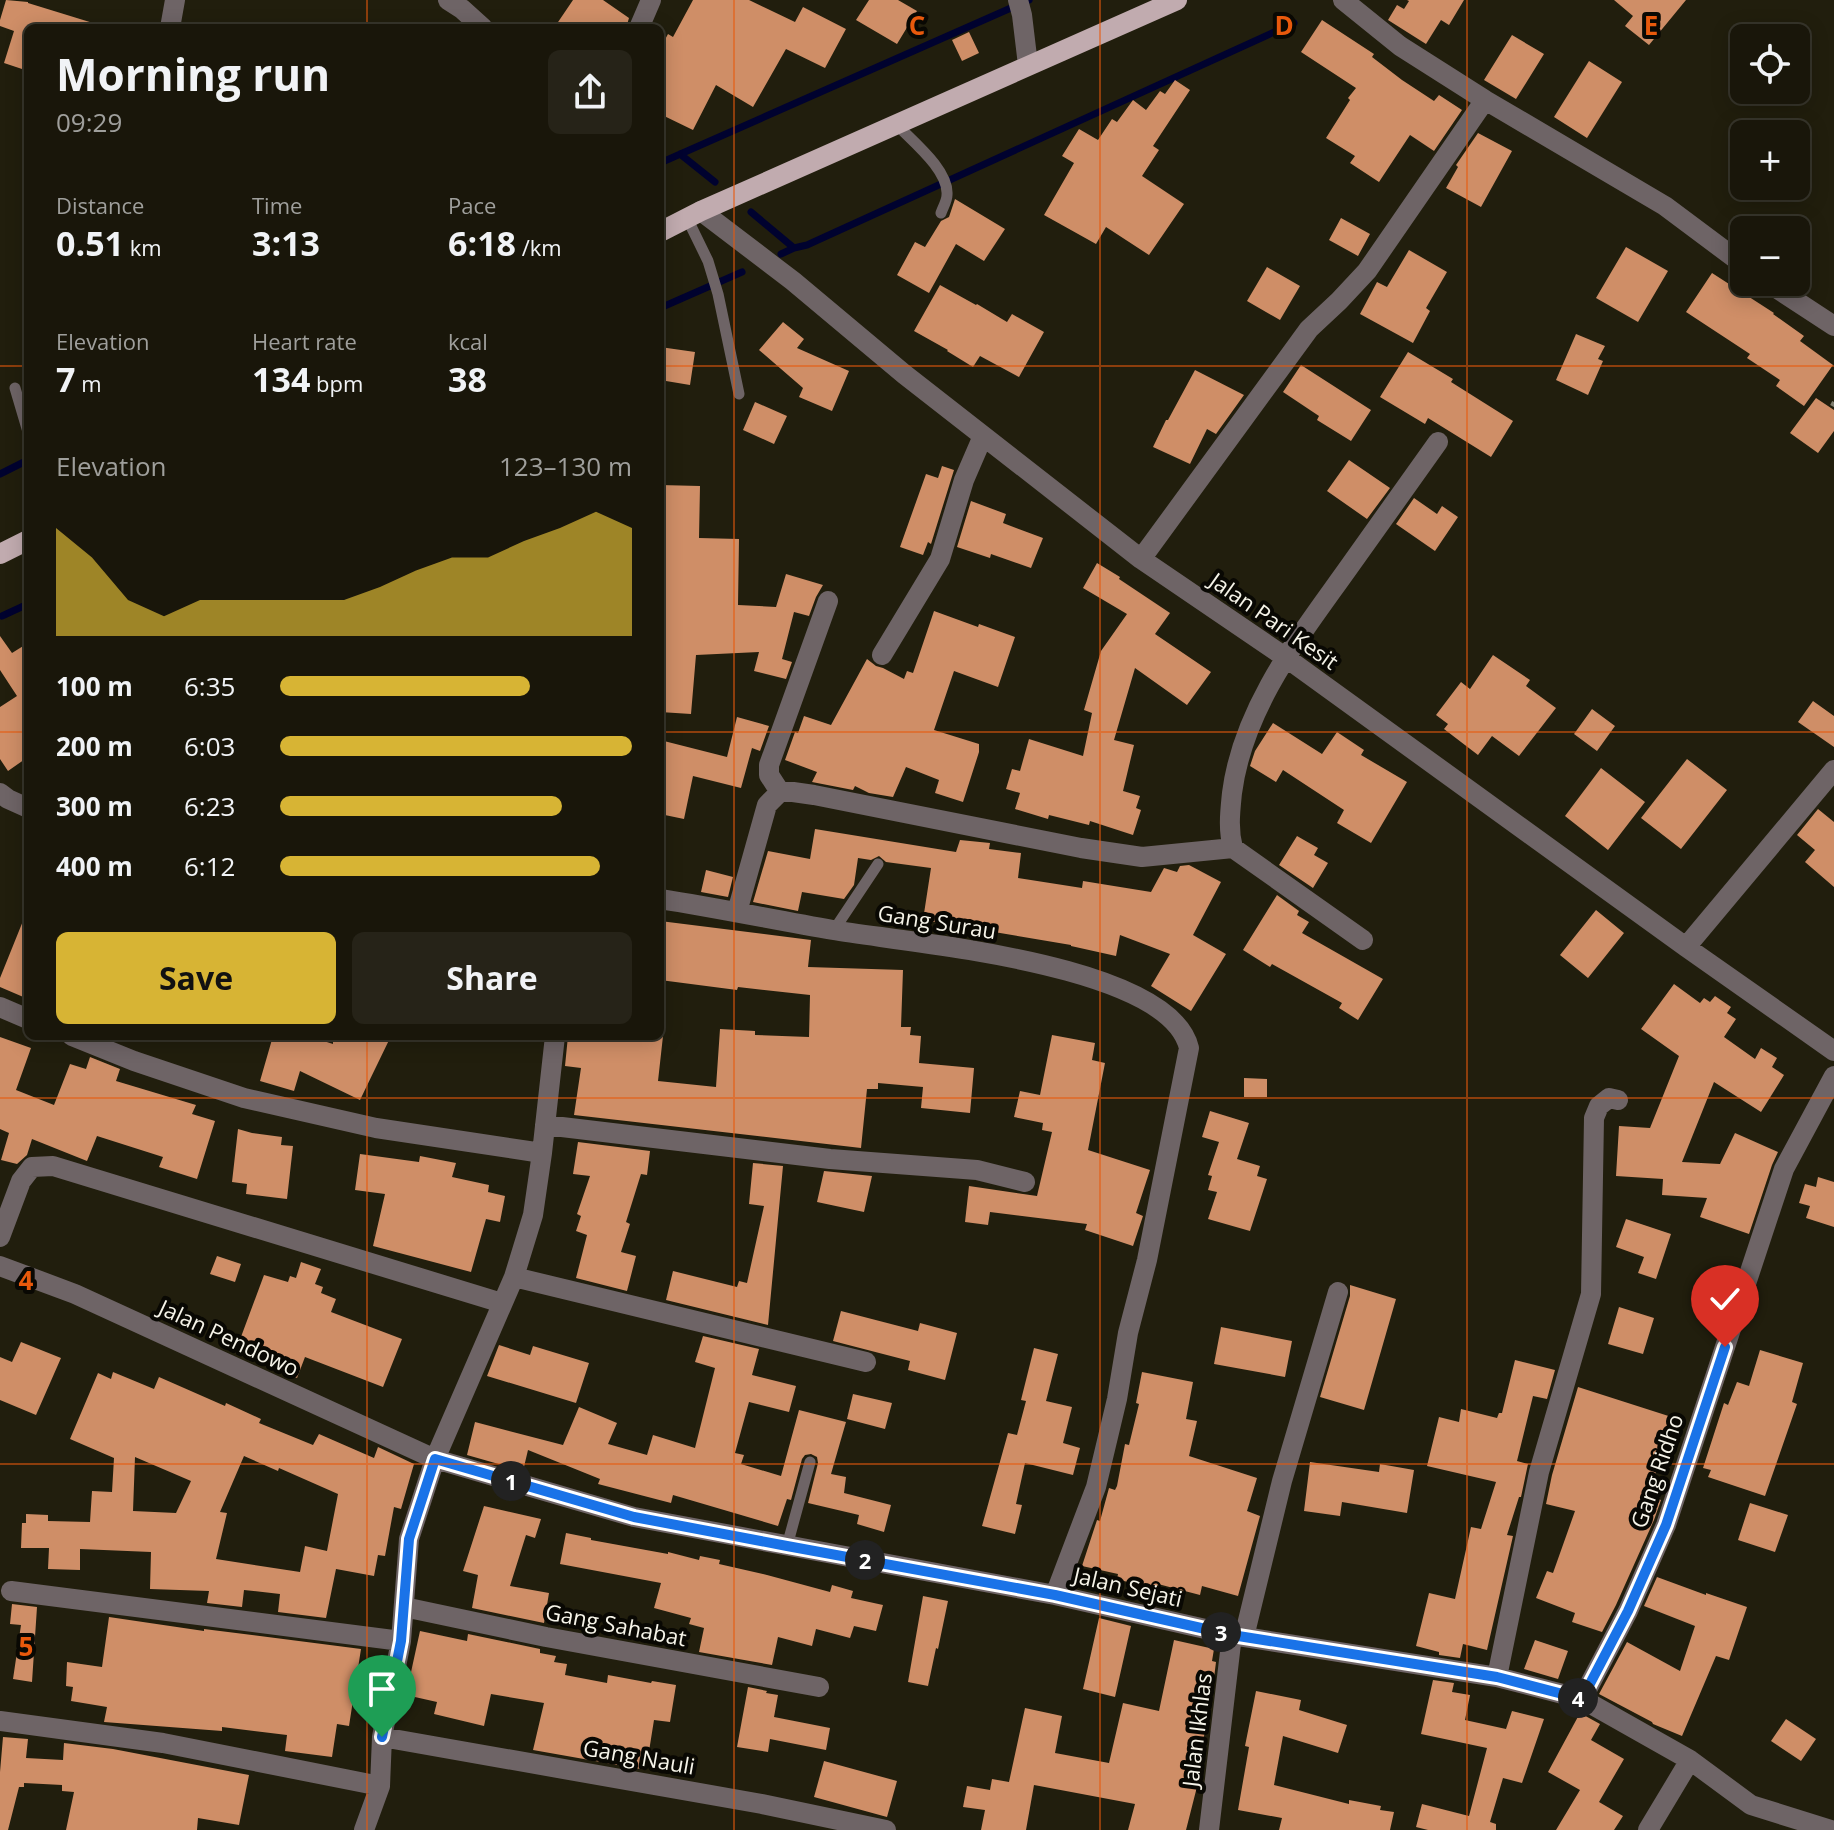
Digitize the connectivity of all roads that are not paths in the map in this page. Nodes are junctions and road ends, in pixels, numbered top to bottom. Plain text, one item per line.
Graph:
1 (175, 0) edge
2 (448, 0) edge
3 (651, 0) edge
4 (1177, 0) edge
5 (1343, 0) edge
6 (1020, 8) edge
7 (171, 24) edge
8 (479, 24) edge
9 (641, 24) edge
10 (1028, 65) junction
11 (1485, 100) junction
12 (896, 124) junction
13 (941, 213) dead end
14 (694, 215) junction
15 (664, 230) edge
16 (1730, 255) edge
17 (1788, 296) edge
18 (1834, 326) edge
19 (15, 388) dead end
20 (739, 394) dead end
21 (24, 418) edge
22 (983, 436) junction
23 (1438, 442) dead end
24 (24, 542) edge
25 (0, 554) edge
26 (1141, 559) junction
27 (828, 601) dead end
28 (882, 655) dead end
29 (1285, 657) junction
30 (1834, 770) edge
31 (780, 792) junction
32 (0, 793) edge
33 (24, 806) edge
34 (1233, 848) junction
35 (878, 864) dead end
36 (664, 900) edge
37 (737, 912) junction
38 (834, 930) junction
39 (1363, 940) dead end
40 (1686, 947) junction
41 (0, 1007) edge
42 (24, 1017) edge
43 (82, 1040) edge
44 (555, 1040) edge
45 (1834, 1051) edge
46 (1834, 1076) edge
47 (1618, 1100) dead end
48 (545, 1125) junction
49 (542, 1153) junction
50 (1025, 1182) dead end
51 (0, 1237) edge
52 (0, 1266) edge
53 (514, 1277) junction
54 (1338, 1292) dead end
55 (502, 1303) junction
56 (866, 1362) dead end
57 (435, 1459) junction
58 (810, 1462) dead end
59 (787, 1546) junction
60 (11, 1591) dead end
61 (1055, 1595) junction
62 (404, 1607) junction
63 (1238, 1636) junction
64 (401, 1641) junction
65 (1497, 1677) junction
66 (819, 1687) dead end
67 (1582, 1699) junction
68 (0, 1721) edge
69 (382, 1737) junction
70 (1690, 1760) junction
71 (380, 1786) junction
72 (364, 1830) edge
73 (886, 1830) edge
74 (1210, 1830) edge
75 (1648, 1830) edge
76 (1831, 1830) edge

1 - 7 street
2 - 8 street
3 - 9 street
4 - 10 main road
5 - 11 street
6 - 10 street
10 - 12 main road
11 - 16 street
11 - 26 street
12 - 13 lane
12 - 14 main road
14 - 15 main road
14 - 20 lane
14 - 22 street, Jalan Pari Kesit
17 - 18 street
19 - 21 lane
22 - 26 street, Jalan Pari Kesit
22 - 28 street
23 - 29 street
24 - 25 main road
26 - 29 street, Jalan Pari Kesit
27 - 31 street
29 - 34 street
29 - 40 street, Jalan Pari Kesit
30 - 40 street
31 - 34 street
31 - 37 street
32 - 33 street
34 - 39 street
35 - 38 lane
36 - 37 street, Gang Surau
37 - 38 street, Gang Surau
38 - 61 street, Gang Surau
40 - 45 street, Jalan Pari Kesit
41 - 42 street
43 - 49 street
44 - 48 street
46 - 67 street, Gang Ridho
47 - 65 street
48 - 49 street
48 - 50 street
49 - 53 street
51 - 55 street
52 - 57 street, Jalan Pendowo
53 - 55 street
53 - 56 street
54 - 63 street, Jalan Ikhlas
55 - 57 street
57 - 59 street, Jalan Sejati
57 - 62 street
58 - 59 lane
59 - 61 street, Jalan Sejati
60 - 64 street
61 - 63 street, Jalan Sejati
62 - 64 street
62 - 66 street, Gang Sahabat
63 - 65 street, Jalan Sejati
63 - 74 street, Jalan Ikhlas
64 - 69 street
65 - 67 street, Jalan Sejati
67 - 70 street, Jalan Sejati
68 - 71 street
69 - 71 street
69 - 73 street, Gang Nauli
70 - 75 street
70 - 76 street, Jalan Sejati
71 - 72 street

